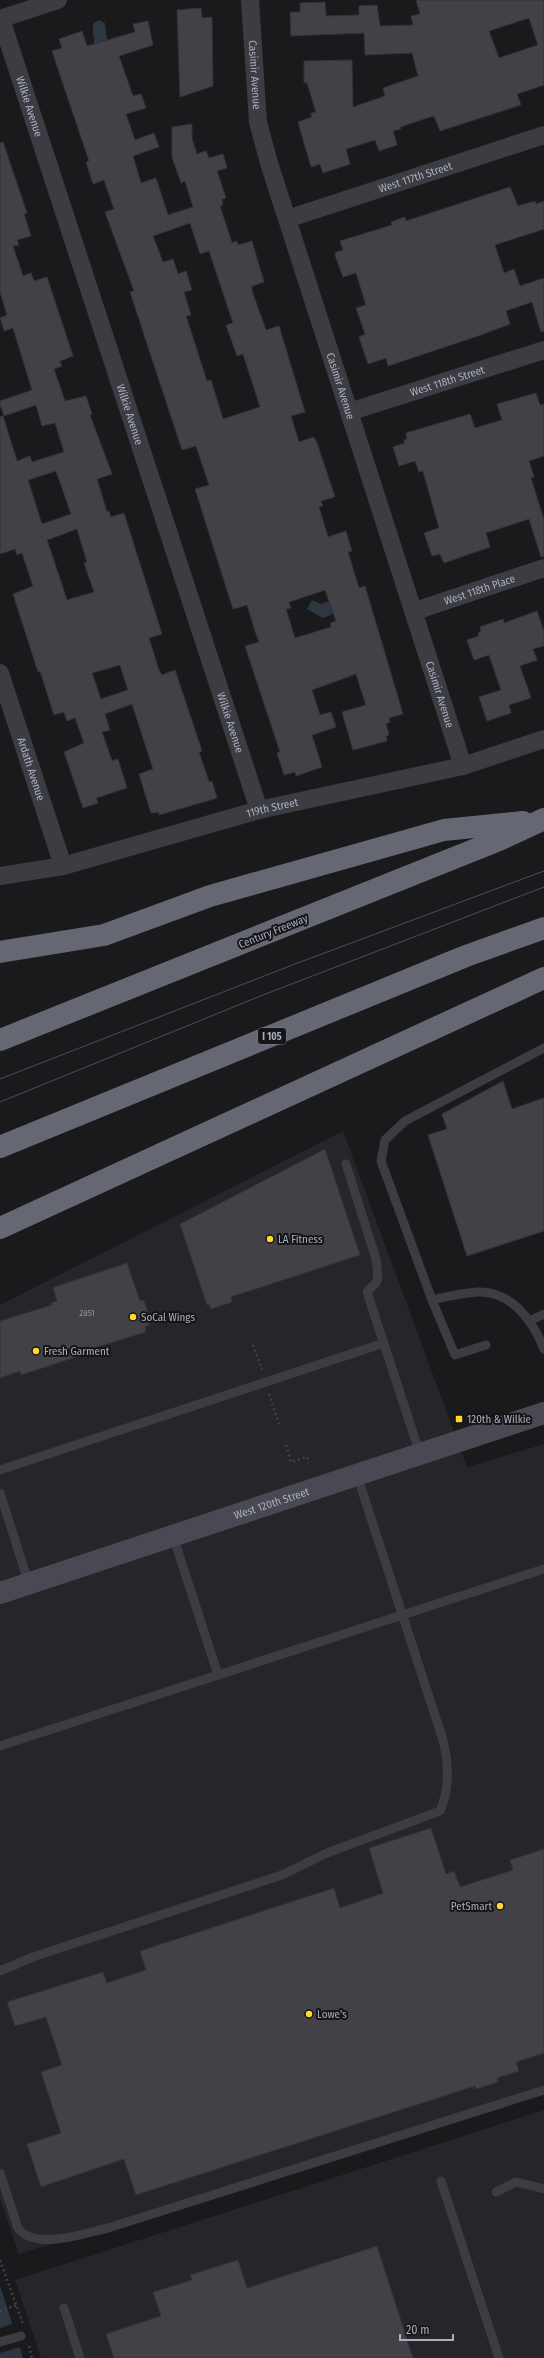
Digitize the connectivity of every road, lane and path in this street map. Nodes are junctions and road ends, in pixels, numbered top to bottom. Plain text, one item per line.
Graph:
1 (58, 0) edge
2 (250, 0) edge
3 (30, 4) edge
4 (0, 19) edge
5 (544, 135) edge
6 (287, 219) junction
7 (544, 350) edge
8 (349, 412) junction
9 (544, 568) edge
10 (414, 611) junction
11 (0, 673) edge
12 (544, 739) edge
13 (463, 766) junction
14 (259, 810) junction
15 (543, 819) edge
16 (63, 866) junction
17 (0, 876) edge
18 (544, 928) edge
19 (0, 952) edge
20 (544, 978) edge
21 (0, 1040) edge
22 (544, 1048) edge
23 (0, 1147) edge
24 (346, 1164) dead end
25 (0, 1228) edge
26 (432, 1300) junction
27 (544, 1314) edge
28 (529, 1321) junction
29 (384, 1343) junction
30 (254, 1345) dead end
31 (486, 1345) dead end
32 (544, 1349) edge
33 (263, 1374) dead end
34 (269, 1394) dead end
35 (544, 1413) edge
36 (279, 1424) dead end
37 (286, 1444) dead end
38 (420, 1454) junction
39 (308, 1463) dead end
40 (0, 1470) edge
41 (357, 1475) junction
42 (0, 1494) edge
43 (173, 1536) junction
44 (544, 1569) edge
45 (29, 1584) junction
46 (0, 1593) edge
47 (402, 1615) junction
48 (218, 1675) junction
49 (0, 1746) edge
50 (0, 1971) edge
51 (544, 2090) edge
52 (0, 2173) edge
53 (441, 2181) dead end
54 (544, 2189) edge
55 (496, 2192) dead end
56 (0, 2260) edge
57 (17, 2305) junction
58 (64, 2308) dead end
59 (0, 2311) edge
60 (22, 2321) dead end
61 (21, 2336) dead end
62 (0, 2342) edge
63 (29, 2345) dead end
64 (32, 2358) edge
65 (80, 2358) edge
66 (499, 2358) edge

1 - 3 street
2 - 6 street, Casimir Avenue
3 - 4 street
4 - 14 street, Wilkie Avenue
5 - 6 street, West 117th Street
6 - 8 street, Casimir Avenue
7 - 8 street, West 118th Street
8 - 10 street, Casimir Avenue
9 - 10 street, West 118th Place
10 - 13 street, Casimir Avenue
11 - 16 street, Ardath Avenue
12 - 13 street, 119th Street
13 - 14 street, 119th Street
14 - 16 street, 119th Street
15 - 19 highway
15 - 21 highway, Century Freeway
16 - 17 street, 119th Street
18 - 23 highway, I 105
20 - 25 highway
22 - 26 lane
24 - 29 lane
26 - 28 lane
26 - 31 lane
27 - 28 lane
28 - 32 lane
29 - 38 lane
29 - 40 lane
30 - 33 path
34 - 36 path
35 - 38 street, West 120th Street
37 - 39 path
38 - 41 street, West 120th Street
41 - 43 street, West 120th Street
41 - 47 lane
42 - 45 lane
43 - 45 street, West 120th Street
43 - 48 lane
44 - 47 lane
45 - 46 street, West 120th Street
47 - 48 lane
47 - 50 lane
48 - 49 lane
51 - 52 lane
53 - 66 lane
54 - 55 lane
56 - 57 path
57 - 59 path
57 - 60 path
58 - 65 lane
61 - 62 lane
63 - 64 path

